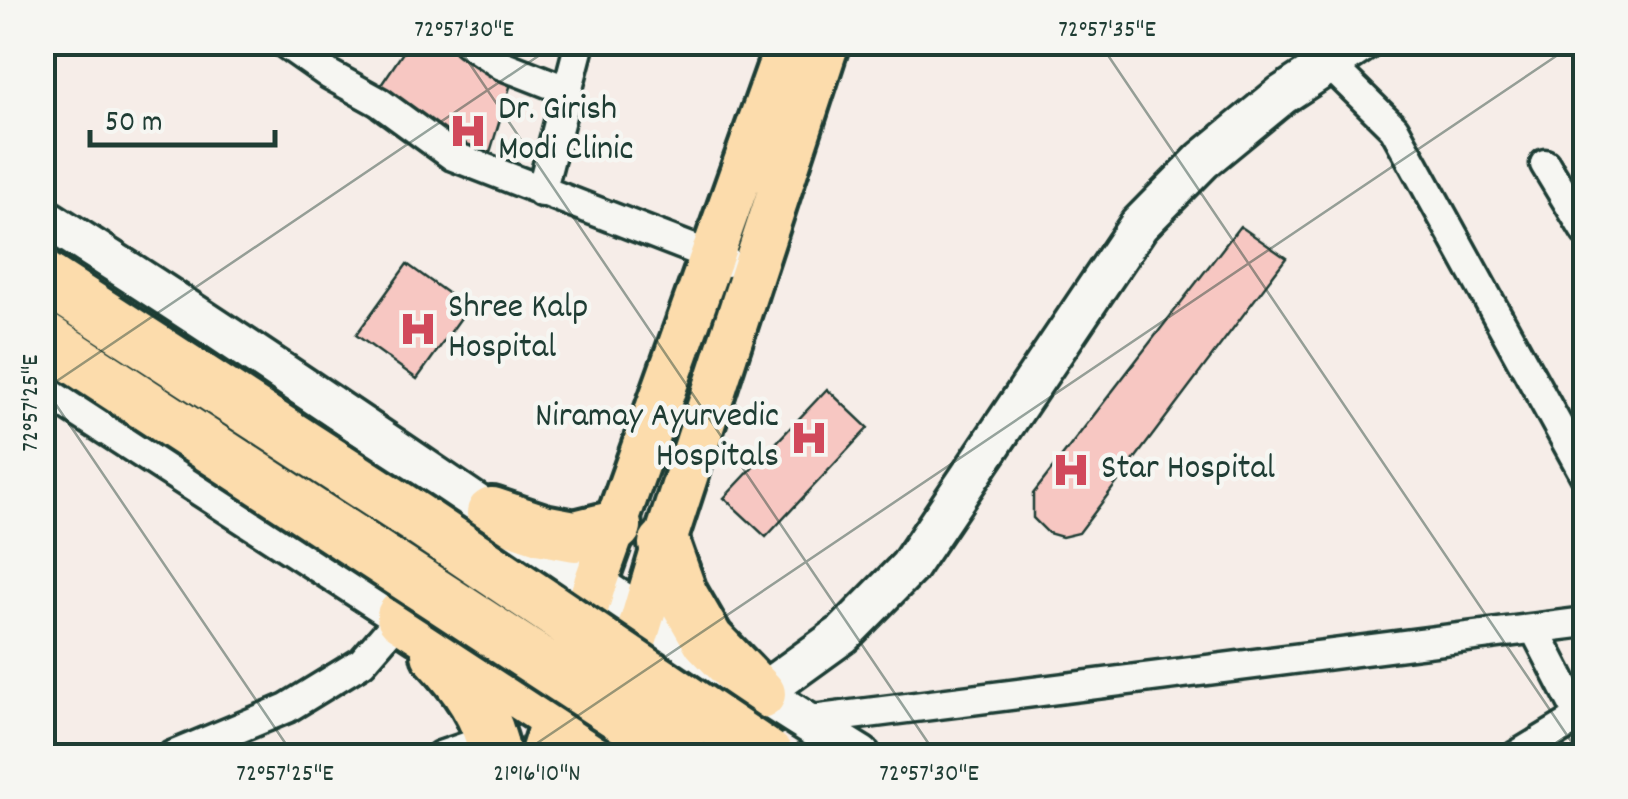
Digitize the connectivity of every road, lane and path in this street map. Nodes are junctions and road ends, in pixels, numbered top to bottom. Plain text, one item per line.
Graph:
1 (283, 42) edge
2 (468, 42) edge
3 (580, 42) edge
4 (788, 42) edge
5 (828, 42) edge
6 (1363, 42) edge
7 (1330, 64) junction
8 (566, 90) junction
9 (1545, 164) dead end
10 (541, 192) junction
11 (42, 216) edge
12 (1586, 232) edge
13 (714, 258) junction
14 (755, 270) junction
15 (42, 276) edge
16 (42, 336) edge
17 (42, 383) edge
18 (1586, 477) edge
19 (492, 513) junction
20 (616, 526) junction
21 (664, 544) junction
22 (595, 583) junction
23 (402, 616) junction
24 (643, 616) junction
25 (1586, 622) edge
26 (1535, 630) junction
27 (760, 694) junction
28 (804, 721) junction
29 (548, 736) edge
30 (493, 747) edge
31 (607, 754) edge
32 (172, 756) edge
33 (440, 756) edge
34 (682, 756) edge
35 (768, 756) edge
36 (861, 756) edge
37 (1516, 756) edge

1 - 10 street
2 - 8 street
3 - 8 street
4 - 13 main road
5 - 14 main road
6 - 7 street
7 - 18 street
7 - 27 street
8 - 10 street
9 - 12 street
10 - 13 street
11 - 19 street
13 - 14 street
13 - 20 main road
14 - 21 main road
15 - 35 highway, bridge
16 - 34 highway, bridge
17 - 23 street
19 - 20 highway
19 - 22 street
20 - 22 main road
21 - 24 main road
21 - 27 highway
22 - 24 street
22 - 29 main road
23 - 29 highway
23 - 30 highway
23 - 32 street
24 - 27 street
24 - 31 main road
25 - 26 street
26 - 28 street
26 - 37 street
27 - 28 street
28 - 36 street
29 - 31 highway
30 - 33 street

